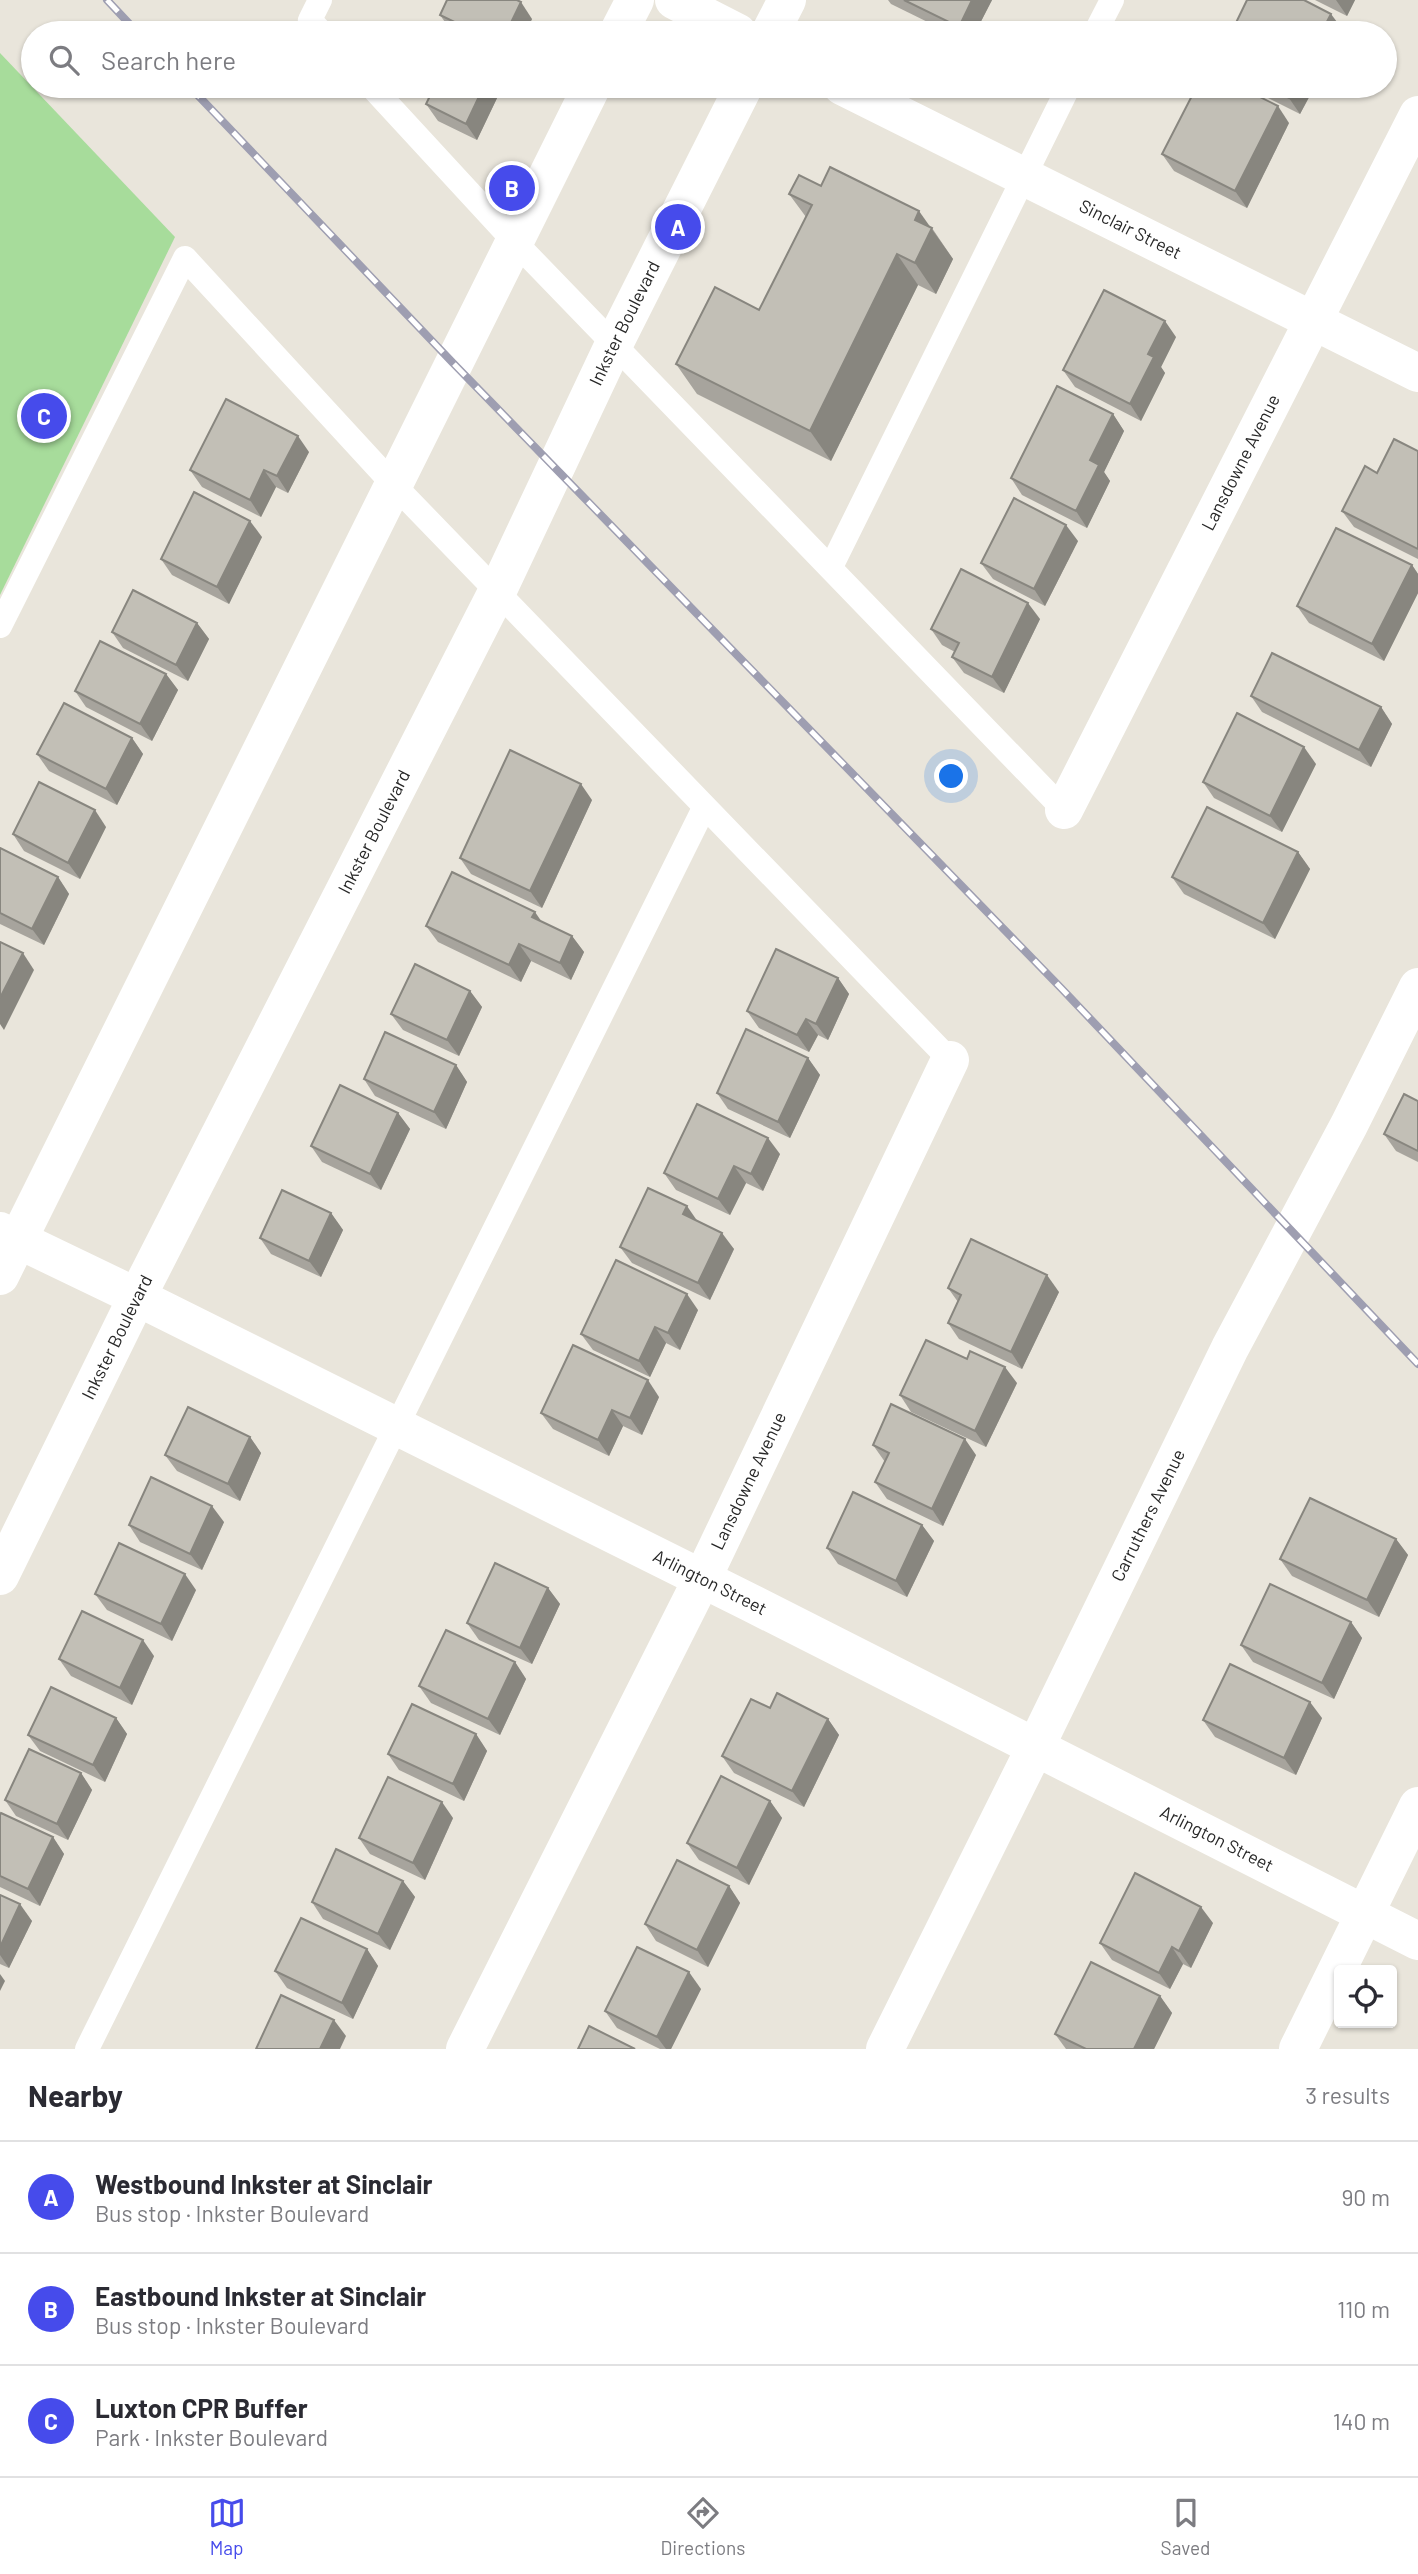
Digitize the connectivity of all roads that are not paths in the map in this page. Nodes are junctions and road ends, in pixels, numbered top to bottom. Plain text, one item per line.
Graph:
1 (320, 0) edge
2 (635, 0) edge
3 (674, 0) edge
4 (787, 0) edge
5 (1112, 0) edge
6 (311, 21) edge
7 (624, 21) edge
8 (715, 21) edge
9 (776, 21) edge
10 (1101, 21) edge
11 (381, 98) edge
12 (586, 98) edge
13 (738, 98) edge
14 (866, 98) edge
15 (1063, 98) edge
16 (1418, 115) edge
17 (1024, 176) junction
18 (513, 240) junction
19 (1314, 321) junction
20 (614, 344) junction
21 (1418, 373) edge
22 (393, 484) junction
23 (831, 567) junction
24 (498, 590) junction
25 (0, 626) edge
26 (704, 808) junction
27 (1064, 810) joint
28 (1418, 987) edge
29 (950, 1060) joint
30 (9, 1235) edge
31 (0, 1276) edge
32 (137, 1297) junction
33 (396, 1427) junction
34 (0, 1576) edge
35 (702, 1579) junction
36 (1036, 1746) junction
37 (1418, 1806) edge
38 (1365, 1913) junction
39 (1418, 1941) edge
40 (87, 2049) edge
41 (464, 2049) edge
42 (885, 2049) edge
43 (1298, 2049) edge

1 - 6 lane
2 - 7 street
3 - 8 street
4 - 9 street
5 - 10 lane
11 - 18 lane
12 - 18 street
13 - 20 street, Inkster Boulevard
14 - 17 street, Sinclair Street
15 - 17 lane
16 - 19 street, Lansdowne Avenue
17 - 19 street, Sinclair Street
17 - 23 lane
18 - 20 lane
18 - 22 street
19 - 21 street, Sinclair Street
19 - 27 street, Lansdowne Avenue
20 - 23 lane
20 - 24 street, Inkster Boulevard
22 - 24 lane
22 - 25 lane
22 - 30 street
23 - 27 lane
24 - 26 lane
24 - 32 street, Inkster Boulevard
26 - 29 lane
26 - 33 lane
28 - 36 street, Carruthers Avenue
29 - 35 street, Lansdowne Avenue
30 - 31 street
30 - 32 street, Arlington Street
32 - 33 street, Arlington Street
32 - 34 street, Inkster Boulevard
33 - 35 street, Arlington Street
33 - 40 lane
35 - 36 street, Arlington Street
35 - 41 street, Lansdowne Avenue
36 - 38 street, Arlington Street
36 - 42 street, Carruthers Avenue
37 - 38 street
38 - 39 street, Arlington Street
38 - 43 street

